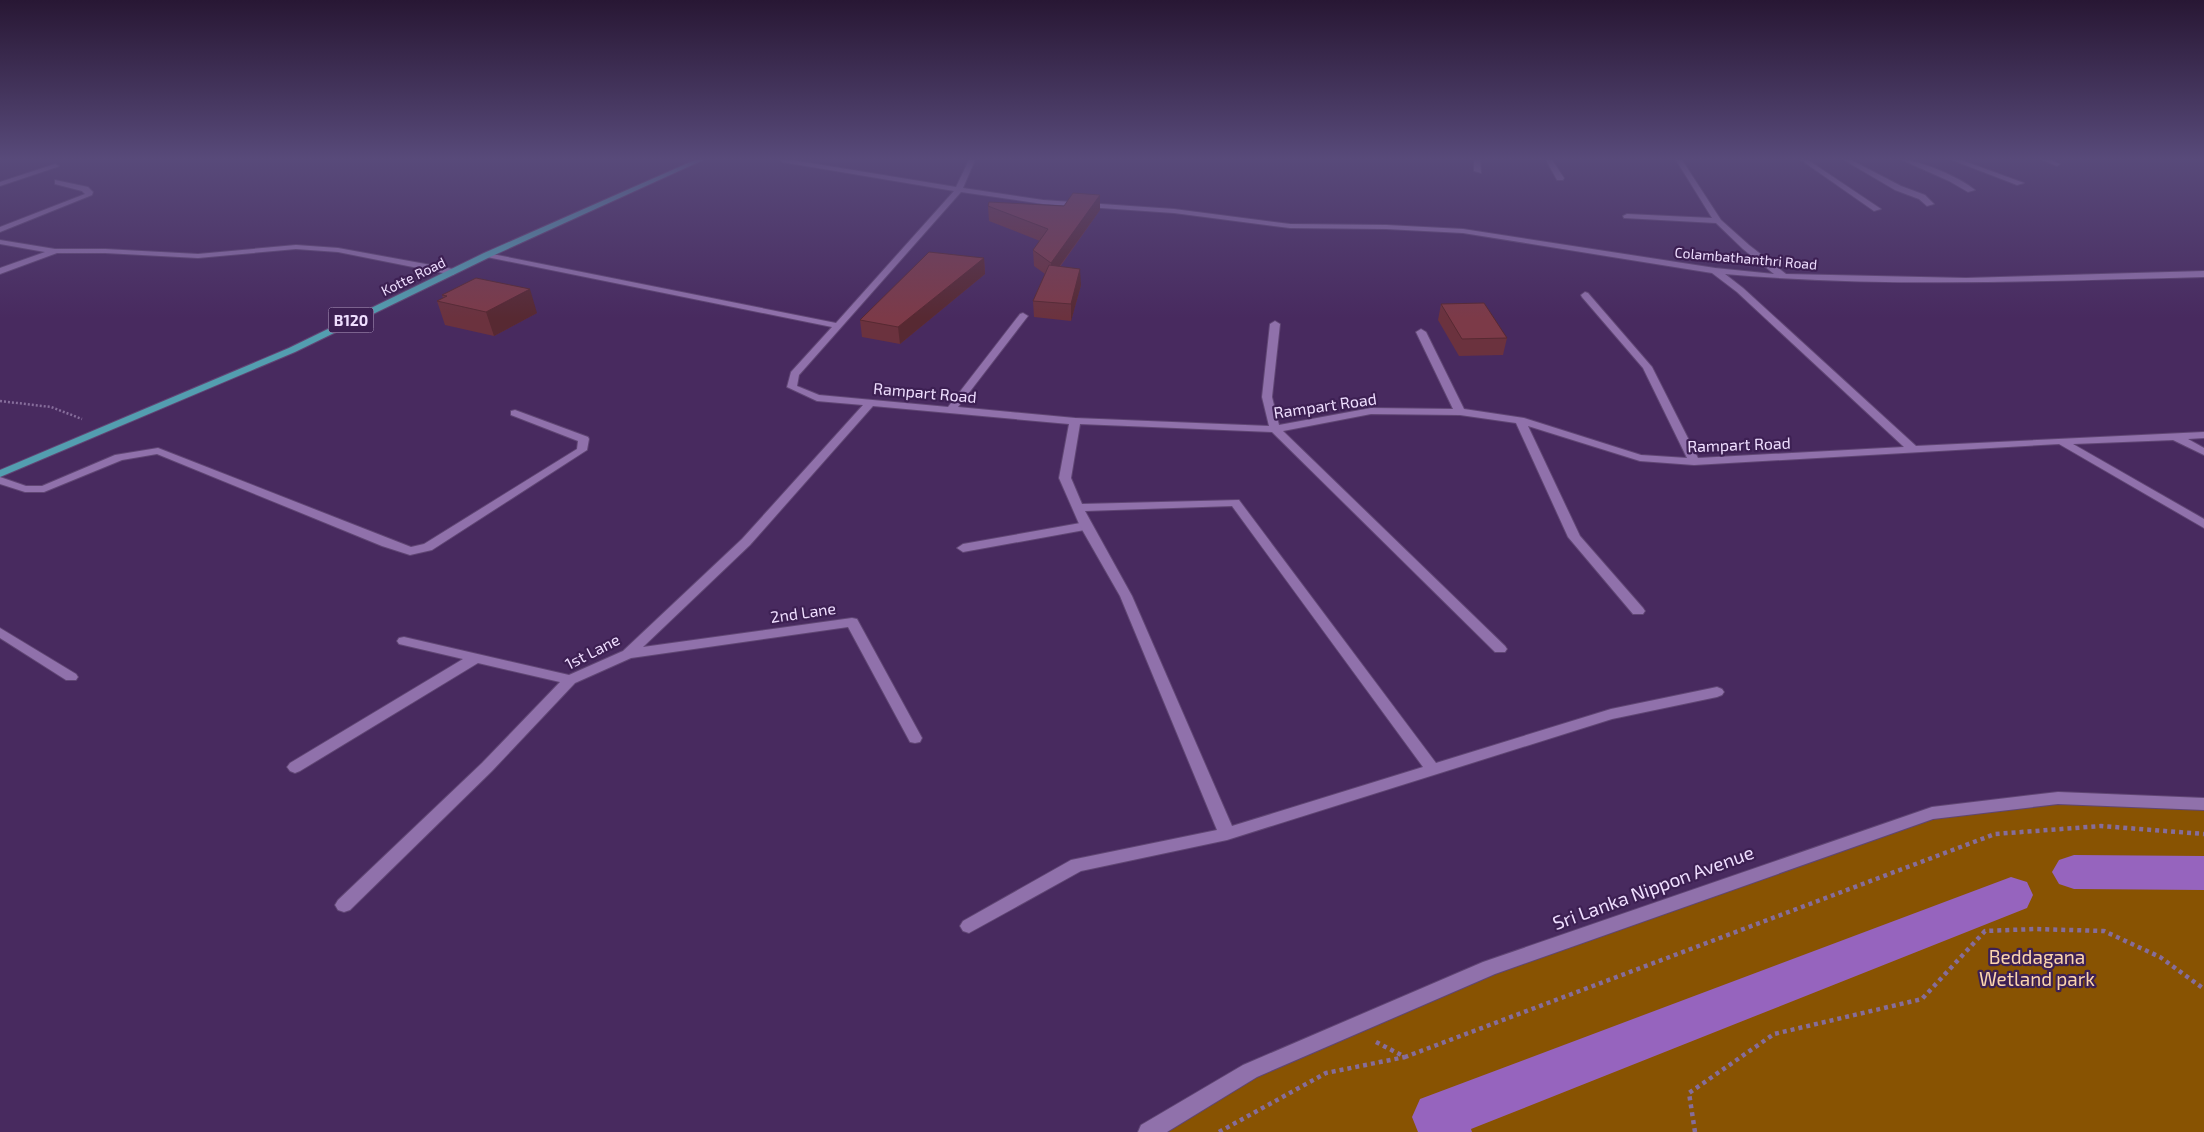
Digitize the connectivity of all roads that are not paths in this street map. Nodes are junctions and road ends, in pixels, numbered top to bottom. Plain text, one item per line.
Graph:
1 (43, 213) edge
2 (582, 213) edge
3 (939, 213) edge
4 (1194, 213) edge
5 (1713, 213) edge
6 (1627, 216) dead end
7 (1718, 221) junction
8 (0, 230) edge
9 (0, 242) edge
10 (56, 251) junction
11 (487, 255) junction
12 (0, 271) edge
13 (1715, 271) junction
14 (453, 272) junction
15 (2204, 274) edge
16 (1784, 277) junction
17 (1585, 295) dead end
18 (1023, 316) dead end
19 (1275, 324) dead end
20 (838, 326) junction
21 (1421, 332) dead end
22 (871, 402) junction
23 (952, 408) junction
24 (515, 412) dead end
25 (1460, 412) junction
26 (1520, 420) junction
27 (1075, 421) junction
28 (1275, 429) junction
29 (2204, 435) edge
30 (2176, 437) junction
31 (2060, 441) junction
32 (1914, 450) junction
33 (2204, 452) edge
34 (1694, 462) junction
35 (0, 474) edge
36 (0, 480) edge
37 (1077, 508) junction
38 (2204, 524) edge
39 (1086, 526) junction
40 (963, 548) dead end
41 (1638, 611) dead end
42 (0, 632) edge
43 (404, 640) dead end
44 (1500, 649) dead end
45 (628, 654) junction
46 (477, 657) junction
47 (71, 678) dead end
48 (570, 680) junction
49 (1717, 692) dead end
50 (915, 738) dead end
51 (295, 767) dead end
52 (1433, 770) junction
53 (2204, 804) edge
54 (1227, 834) junction
55 (344, 905) dead end
56 (969, 926) dead end
57 (1148, 1132) edge

1 - 8 street
2 - 11 main road, Kotte Road / B120
3 - 20 street
4 - 13 street, Colambathanthri Road
5 - 7 street
6 - 7 street
7 - 16 street
9 - 10 street
10 - 12 street
10 - 14 street
11 - 14 main road, Kotte Road / B120
11 - 20 street
13 - 16 street, Colambathanthri Road
13 - 32 street
14 - 35 main road, Kotte Road / B120
15 - 16 street, Colambathanthri Road
17 - 34 street
18 - 23 street
19 - 28 street
20 - 22 street, Rampart Road
21 - 25 street
22 - 23 street, Rampart Road
22 - 45 street, 1st Lane
23 - 27 street, Rampart Road
24 - 36 street
25 - 26 street, Rampart Road
25 - 28 street, Rampart Road
26 - 34 street, Rampart Road
26 - 41 street
27 - 28 street, Rampart Road
27 - 37 street
28 - 44 street
29 - 30 street, Rampart Road
30 - 31 street, Rampart Road
30 - 33 street
31 - 32 street, Rampart Road
31 - 38 street
32 - 34 street, Rampart Road
37 - 39 street
37 - 52 street
39 - 40 street
39 - 54 street
42 - 47 street
43 - 46 street
45 - 48 street, 1st Lane
45 - 50 street, 2nd Lane
46 - 48 street
46 - 51 street
48 - 55 street, 1st Lane
49 - 52 street
52 - 54 street
53 - 57 street, Sri Lanka Nippon Avenue
54 - 56 street

